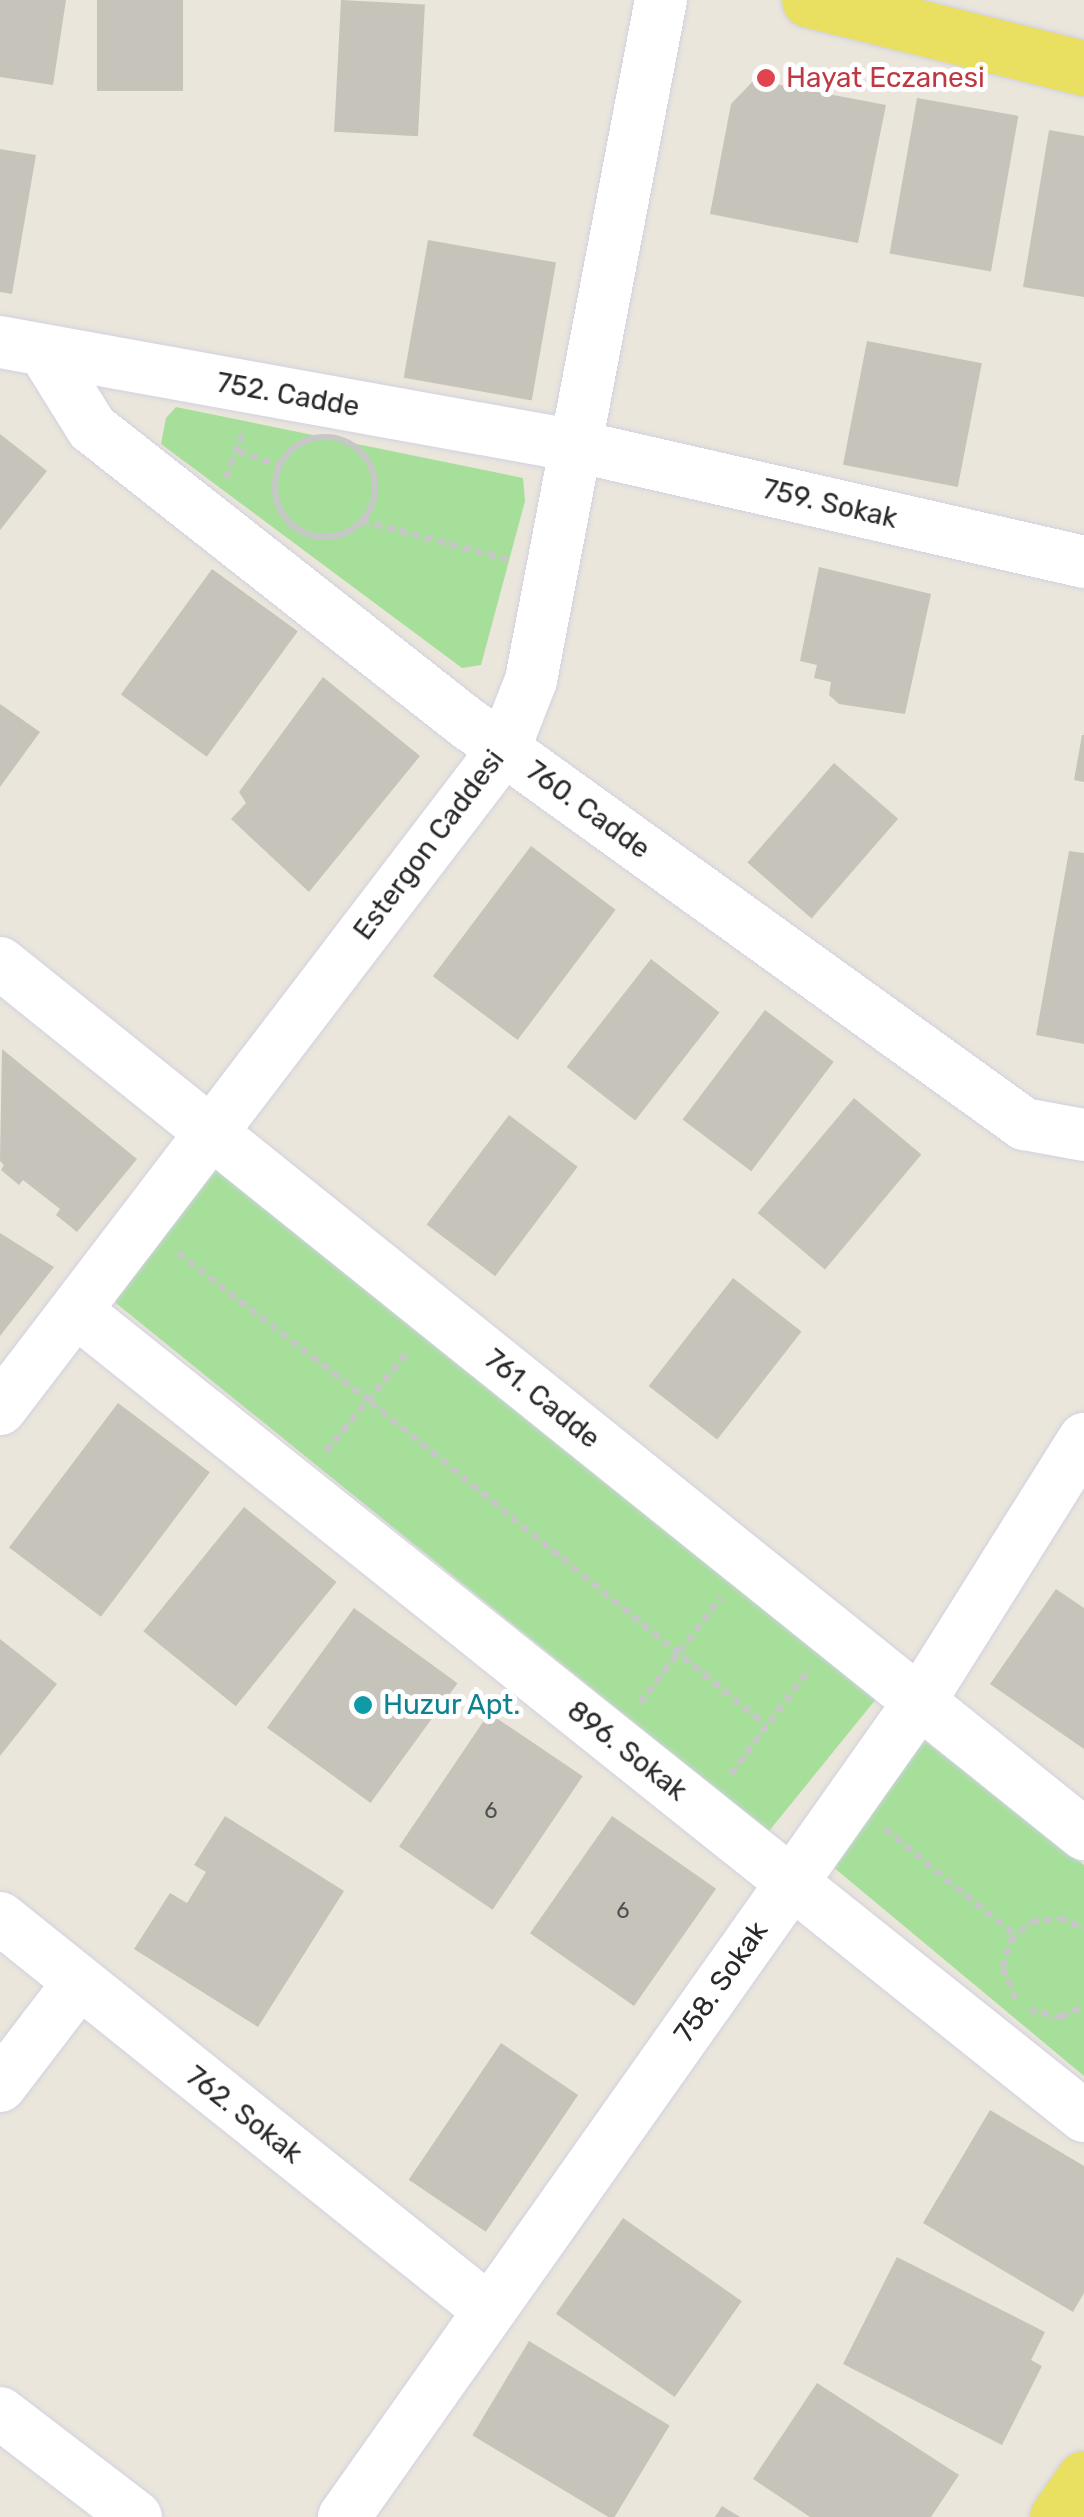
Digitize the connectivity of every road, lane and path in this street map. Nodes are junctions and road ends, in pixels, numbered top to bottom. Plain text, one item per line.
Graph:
1 (660, 0) edge
2 (809, 0) edge
3 (1084, 68) edge
4 (22, 346) edge
5 (576, 446) junction
6 (238, 451) dead end
7 (278, 466) junction
8 (362, 521) junction
9 (1084, 562) edge
10 (552, 571) junction
11 (504, 749) junction
12 (0, 963) edge
13 (212, 1131) junction
14 (1084, 1135) edge
15 (175, 1251) dead end
16 (76, 1311) junction
17 (440, 1316) junction
18 (371, 1402) junction
19 (0, 1409) edge
20 (1084, 1438) edge
21 (298, 1488) junction
22 (746, 1565) junction
23 (833, 1636) junction
24 (683, 1653) junction
25 (918, 1704) junction
26 (766, 1724) junction
27 (610, 1737) junction
28 (850, 1801) junction
29 (704, 1812) junction
30 (1084, 1834) edge
31 (792, 1882) junction
32 (0, 1918) edge
33 (1084, 1928) edge
34 (1016, 1936) junction
35 (78, 1984) junction
36 (1084, 2006) edge
37 (0, 2086) edge
38 (1084, 2116) edge
39 (489, 2310) junction
40 (0, 2413) edge
41 (1084, 2478) edge
42 (136, 2517) edge
43 (344, 2517) edge
44 (1057, 2517) edge

1 - 5 street, Estergon Caddesi
2 - 3 main road
4 - 5 street, 752. Cadde
4 - 11 street, 760. Cadde
5 - 9 street, 759. Sokak
5 - 10 street, Estergon Caddesi
6 - 7 path
7 - 8 path
7 - 8 path
8 - 10 path
10 - 11 street, Estergon Caddesi
11 - 13 street, Estergon Caddesi
11 - 14 street, 760. Cadde
12 - 13 street, 761. Cadde
13 - 16 street, Estergon Caddesi
13 - 17 street, 761. Cadde
15 - 18 path
16 - 19 street, Estergon Caddesi
16 - 21 street, 896. Sokak
17 - 18 path
17 - 22 street, 761. Cadde
18 - 21 path
18 - 24 path
20 - 25 street, 758. Sokak
21 - 27 street, 896. Sokak
22 - 23 street, 761. Cadde
22 - 24 path
23 - 25 street, 761. Cadde
23 - 26 path
24 - 26 path
24 - 27 path
25 - 28 street, 758. Sokak
25 - 30 street, 761. Cadde
26 - 29 path
27 - 29 street, 896. Sokak
28 - 31 street, 758. Sokak
28 - 34 path
29 - 31 street, 896. Sokak
31 - 38 street, 896. Sokak
31 - 39 street, 758. Sokak
32 - 35 street, 762. Sokak
33 - 34 path
34 - 36 path
35 - 37 street
35 - 39 street, 762. Sokak
39 - 43 street, 758. Sokak
40 - 42 street
41 - 44 main road

